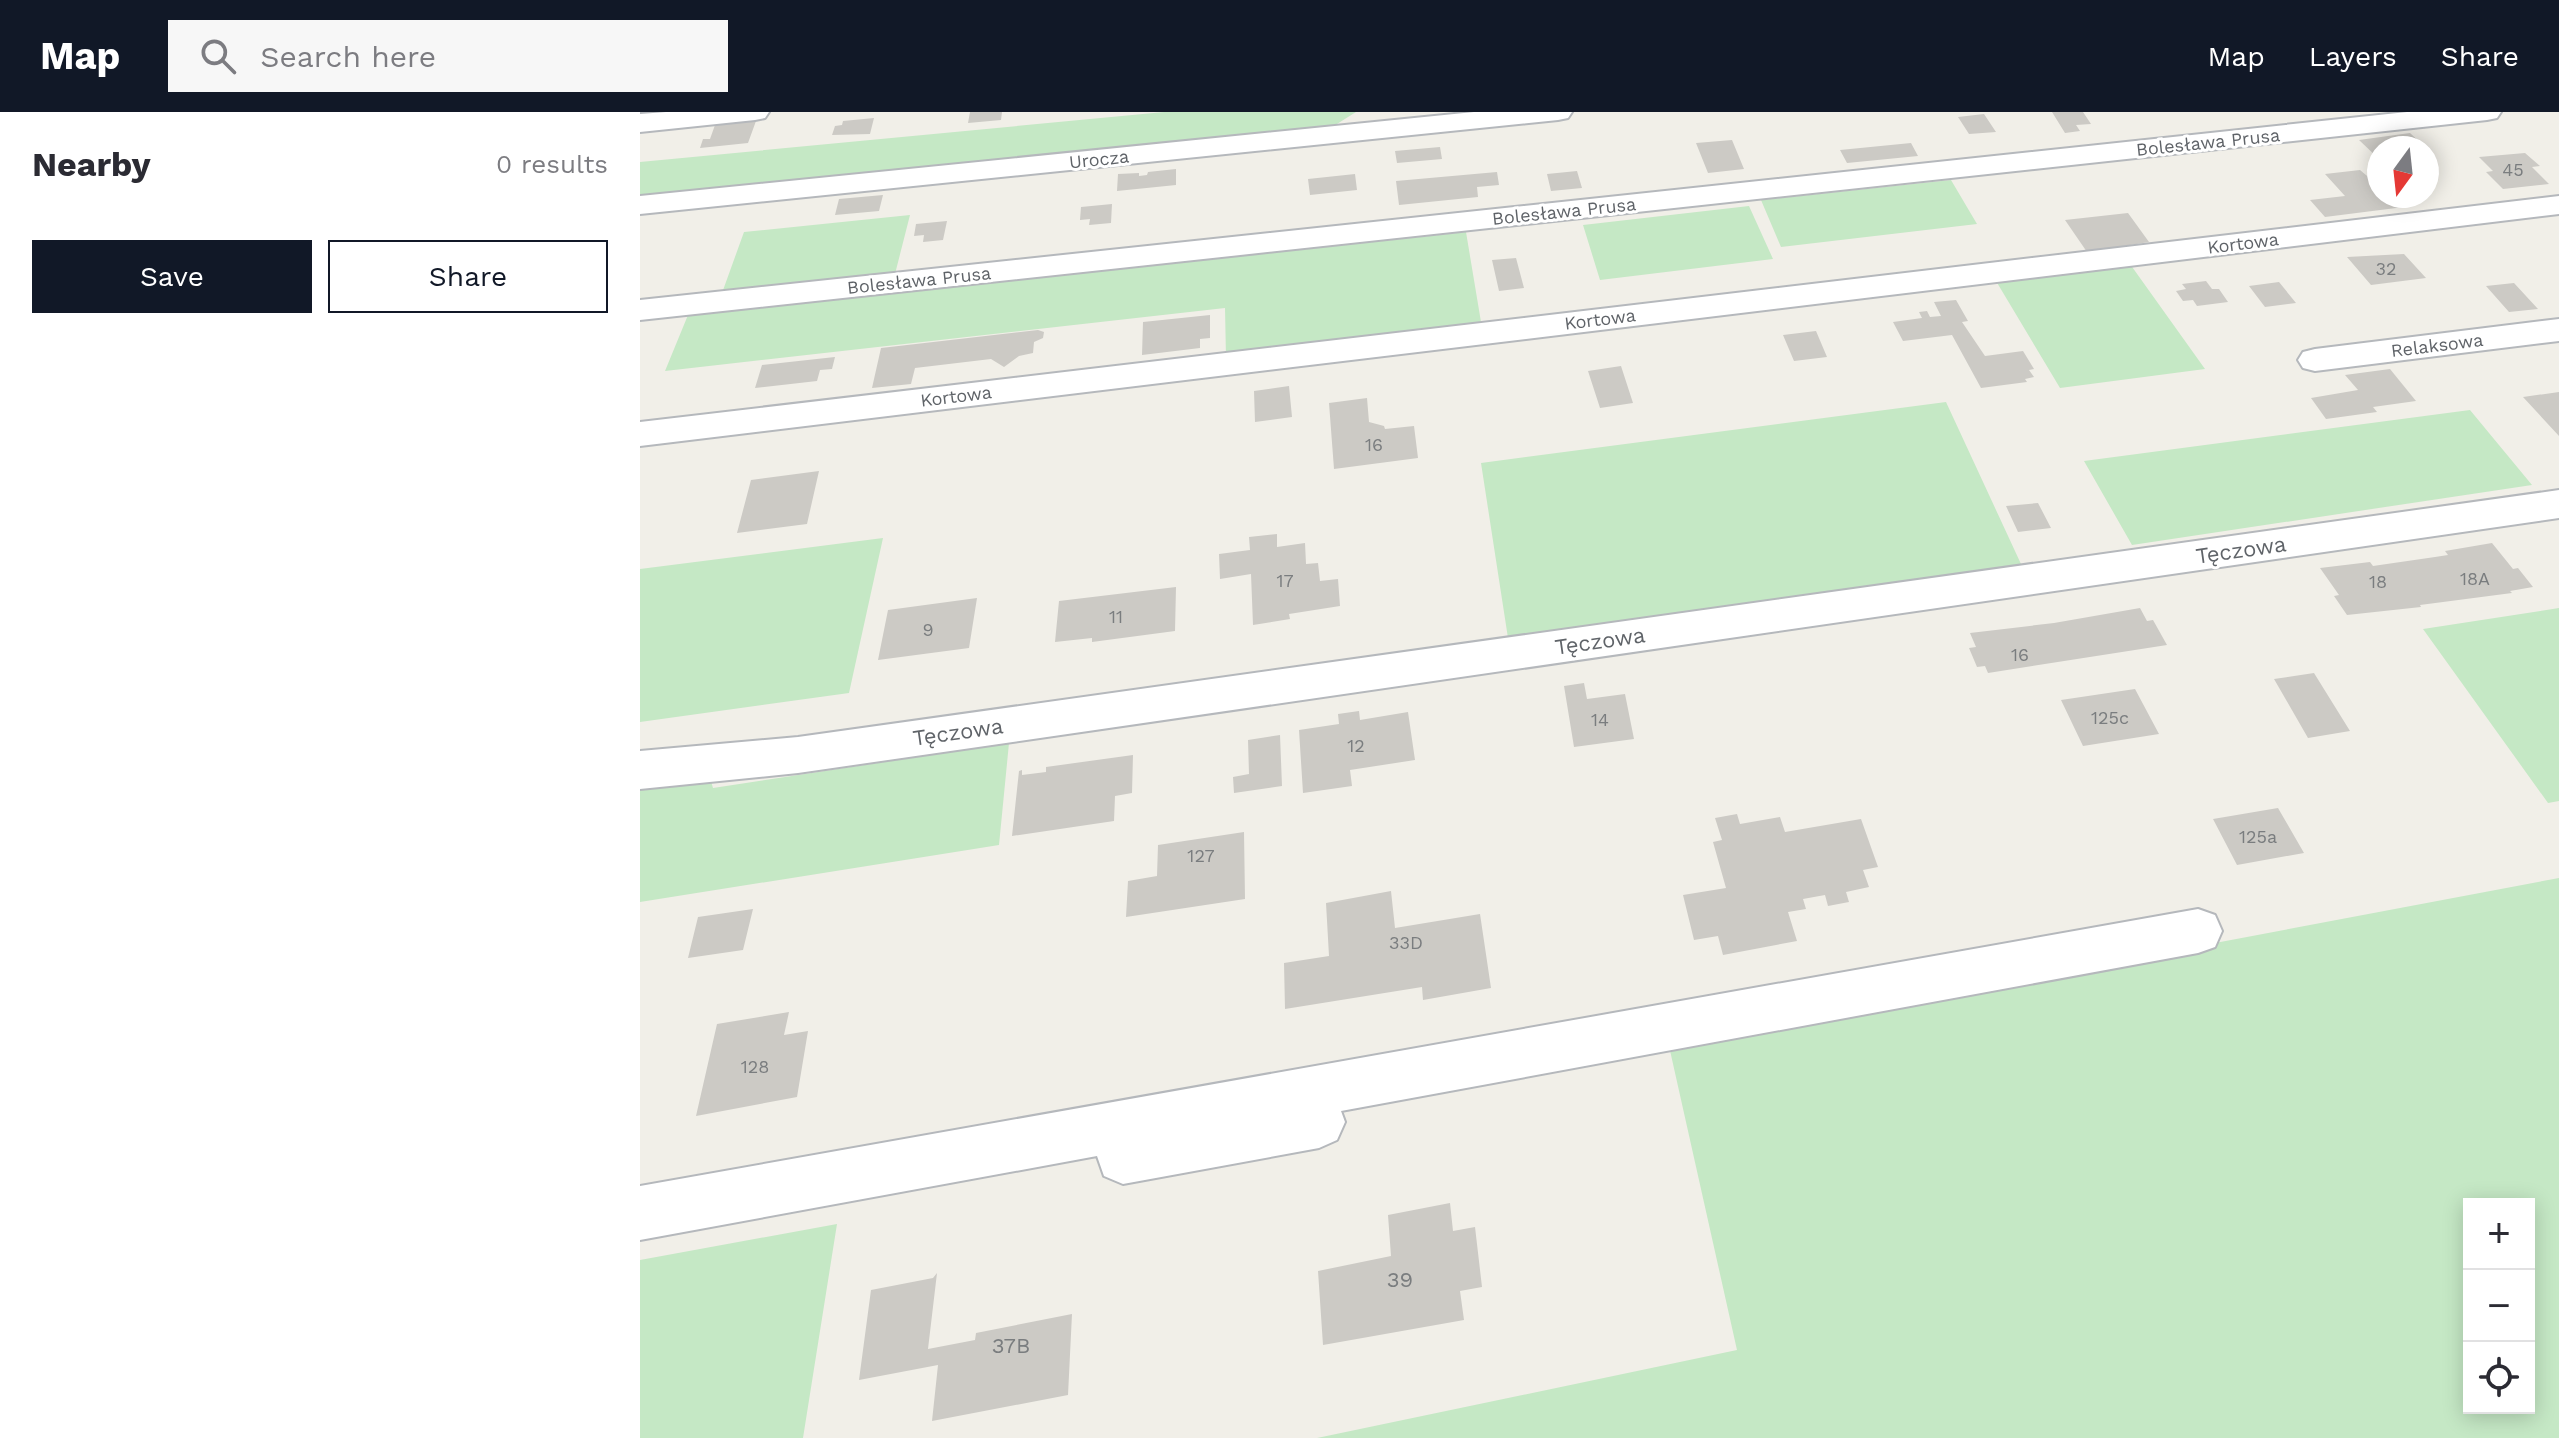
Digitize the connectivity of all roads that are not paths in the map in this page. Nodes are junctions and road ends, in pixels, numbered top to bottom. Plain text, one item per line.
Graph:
1 (755, 112) edge
2 (1558, 112) edge
3 (2487, 112) edge
4 (640, 123) edge
5 (1358, 123) edge
6 (640, 205) edge
7 (2559, 205) edge
8 (640, 310) edge
9 (2559, 330) edge
10 (2315, 360) dead end
11 (640, 434) edge
12 (2559, 504) edge
13 (640, 770) edge
14 (2198, 931) dead end
15 (1319, 1122) dead end
16 (640, 1213) edge
17 (640, 1244) edge

1 - 4 street
2 - 5 street, Urocza
3 - 8 street, Bolesława Prusa
5 - 6 street, Urocza
7 - 11 street, Kortowa
9 - 10 street, Relaksowa
12 - 13 street, Tęczowa
14 - 16 street
15 - 17 street

